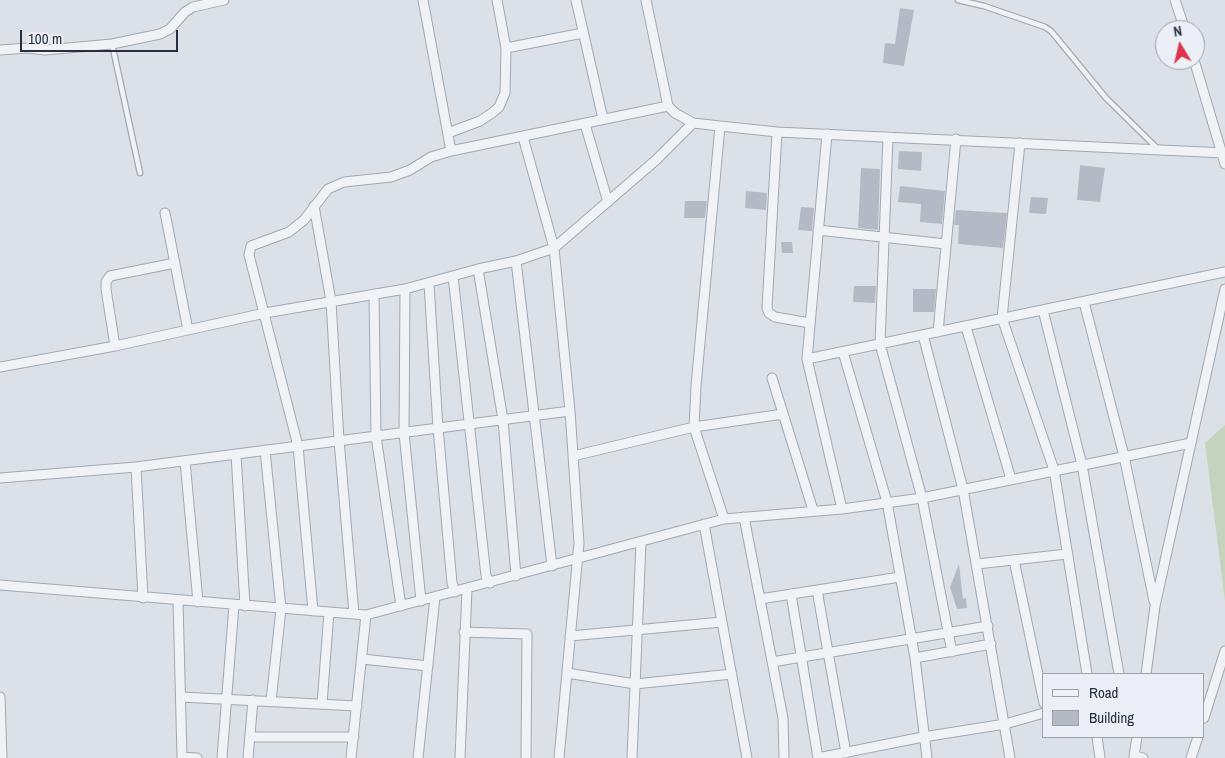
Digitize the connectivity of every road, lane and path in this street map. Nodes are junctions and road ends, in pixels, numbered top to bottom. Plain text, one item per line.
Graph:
1 (224, 0) edge
2 (423, 0) edge
3 (497, 0) edge
4 (576, 0) edge
5 (646, 0) edge
6 (958, 0) edge
7 (1176, 0) edge
8 (1181, 20) edge
9 (583, 33) junction
10 (112, 44) junction
11 (506, 48) junction
12 (0, 50) edge
13 (1197, 70) edge
14 (668, 106) junction
15 (603, 119) junction
16 (692, 123) junction
17 (585, 124) junction
18 (720, 126) junction
19 (777, 132) junction
20 (448, 133) junction
21 (827, 134) junction
22 (523, 137) junction
23 (888, 137) junction
24 (956, 139) junction
25 (1020, 143) junction
26 (1158, 149) junction
27 (451, 151) junction
28 (1223, 153) edge
29 (1225, 164) edge
30 (140, 173) dead end
31 (608, 202) junction
32 (314, 206) junction
33 (165, 213) dead end
34 (818, 230) junction
35 (884, 237) junction
36 (946, 244) junction
37 (554, 248) junction
38 (516, 261) junction
39 (175, 263) junction
40 (478, 269) junction
41 (1225, 272) edge
42 (453, 276) junction
43 (429, 284) junction
44 (406, 289) junction
45 (1225, 289) edge
46 (374, 294) junction
47 (331, 301) junction
48 (1084, 302) junction
49 (1043, 310) junction
50 (265, 313) junction
51 (1002, 318) junction
52 (810, 323) junction
53 (966, 327) junction
54 (188, 330) junction
55 (938, 332) junction
56 (923, 335) junction
57 (880, 344) junction
58 (114, 346) junction
59 (843, 352) junction
60 (806, 359) junction
61 (0, 367) edge
62 (772, 378) dead end
63 (570, 411) junction
64 (783, 414) junction
65 (533, 416) junction
66 (503, 420) junction
67 (471, 424) junction
68 (694, 427) junction
69 (438, 428) junction
70 (404, 433) junction
71 (376, 436) junction
72 (339, 440) junction
73 (1191, 443) junction
74 (298, 446) junction
75 (265, 450) junction
76 (236, 454) junction
77 (573, 456) junction
78 (1124, 456) junction
79 (185, 461) junction
80 (1082, 465) junction
81 (136, 467) junction
82 (1054, 470) junction
83 (0, 478) edge
84 (1011, 479) junction
85 (963, 489) junction
86 (922, 498) junction
87 (887, 502) junction
88 (842, 509) junction
89 (813, 510) junction
90 (744, 518) junction
91 (724, 519) junction
92 (704, 524) junction
93 (641, 542) junction
94 (1067, 554) junction
95 (576, 560) junction
96 (1014, 560) junction
97 (977, 564) junction
98 (552, 566) junction
99 (516, 576) junction
100 (900, 577) junction
101 (490, 583) junction
102 (0, 585) edge
103 (467, 589) junction
104 (817, 590) junction
105 (455, 592) junction
106 (791, 594) junction
107 (435, 597) junction
108 (143, 598) junction
109 (760, 599) junction
110 (178, 601) junction
111 (421, 601) junction
112 (198, 602) junction
113 (234, 605) junction
114 (245, 606) junction
115 (401, 606) junction
116 (1155, 606) junction
117 (281, 609) junction
118 (313, 611) junction
119 (329, 612) junction
120 (354, 614) junction
121 (366, 615) junction
122 (722, 622) junction
123 (988, 626) junction
124 (464, 632) junction
125 (637, 632) junction
126 (948, 633) junction
127 (570, 636) junction
128 (911, 639) junction
129 (991, 644) junction
130 (1225, 651) edge
131 (952, 652) junction
132 (828, 653) junction
133 (801, 657) junction
134 (915, 658) junction
135 (362, 659) junction
136 (772, 662) junction
137 (428, 666) junction
138 (566, 673) junction
139 (1087, 673) edge
140 (1119, 673) edge
141 (1146, 673) edge
142 (732, 674) junction
143 (635, 684) junction
144 (1042, 693) edge
145 (0, 697) edge
146 (181, 697) junction
147 (227, 699) junction
148 (253, 700) junction
149 (271, 702) junction
150 (322, 704) junction
151 (357, 706) junction
152 (1042, 714) edge
153 (1205, 715) edge
154 (1005, 724) junction
155 (250, 737) junction
156 (354, 737) junction
157 (923, 737) junction
158 (1097, 738) edge
159 (1137, 738) edge
160 (1198, 738) edge
161 (2, 744) junction
162 (846, 753) junction
163 (2, 758) edge
164 (9, 758) edge
165 (197, 758) edge
166 (222, 758) edge
167 (248, 758) edge
168 (351, 758) edge
169 (418, 758) edge
170 (460, 758) edge
171 (526, 758) edge
172 (559, 758) edge
173 (632, 758) edge
174 (747, 758) edge
175 (784, 758) edge
176 (818, 758) edge
177 (927, 758) edge
178 (1010, 758) edge
179 (1100, 758) edge
180 (1135, 758) edge
181 (1191, 758) edge

1 - 10 street
2 - 20 street
3 - 11 street
4 - 9 street
5 - 14 street
6 - 26 lane
7 - 8 street
9 - 11 street
9 - 15 street
10 - 12 street
10 - 30 lane
11 - 20 street
13 - 28 street
14 - 15 street
14 - 16 street
15 - 17 street
16 - 18 street
16 - 31 street
17 - 22 street
17 - 31 street
18 - 19 street
18 - 68 street
19 - 21 street
19 - 52 street
20 - 27 street
21 - 23 street
21 - 34 street
22 - 27 street
22 - 37 street
23 - 24 street
23 - 35 street
24 - 25 street
24 - 36 street
25 - 26 street
25 - 51 street
26 - 28 street
27 - 32 street
28 - 29 street
31 - 37 street
32 - 47 street
32 - 50 street
33 - 39 street
34 - 35 street
34 - 52 street
35 - 36 street
35 - 57 street
36 - 55 street
37 - 38 street
37 - 63 street
38 - 40 street
38 - 65 street
39 - 54 street
39 - 58 street
40 - 42 street
40 - 66 street
41 - 48 street
42 - 43 street
42 - 67 street
43 - 44 street
43 - 69 street
44 - 46 street
44 - 70 street
45 - 73 street
46 - 47 street
46 - 71 street
47 - 50 street
47 - 72 street
48 - 49 street
48 - 78 street
49 - 51 street
49 - 80 street
50 - 54 street
50 - 74 street
51 - 53 street
51 - 82 street
52 - 60 street
53 - 55 street
53 - 84 street
54 - 58 street
55 - 56 street
56 - 57 street
56 - 85 street
57 - 59 street
57 - 86 street
58 - 61 street
59 - 60 street
59 - 87 street
60 - 88 street
62 - 64 street
63 - 65 street
63 - 77 street
64 - 68 street
64 - 89 street
65 - 66 street
65 - 98 street
66 - 67 street
66 - 99 street
67 - 69 street
67 - 101 street
68 - 77 street
68 - 91 street
69 - 70 street
69 - 105 street
70 - 71 street
70 - 111 street
71 - 72 street
71 - 115 street
72 - 74 street
72 - 120 street
73 - 78 street
73 - 116 street
74 - 75 street
74 - 118 street
75 - 76 street
75 - 117 street
76 - 79 street
76 - 114 street
77 - 95 street
78 - 80 street
78 - 116 street
79 - 81 street
79 - 112 street
80 - 82 street
80 - 140 street
81 - 83 street
81 - 108 street
82 - 84 street
82 - 94 street
84 - 85 street
85 - 86 street
85 - 97 street
86 - 87 street
86 - 126 street
87 - 88 street
87 - 100 street
88 - 89 street
89 - 90 street
90 - 91 street
90 - 109 street
91 - 92 street
92 - 93 street
92 - 122 street
93 - 95 street
93 - 125 street
94 - 96 street
94 - 139 street
95 - 98 street
95 - 127 street
96 - 97 street
96 - 144 street
97 - 123 street
98 - 99 street
99 - 101 street
100 - 104 street
100 - 128 street
101 - 103 street
102 - 108 street
103 - 105 street
103 - 124 street
104 - 106 street
104 - 132 street
105 - 107 street
106 - 109 street
106 - 133 street
107 - 111 street
107 - 137 street
108 - 110 street
109 - 136 street
110 - 112 street
110 - 146 street
111 - 115 street
112 - 113 street
113 - 114 street
113 - 147 street
114 - 117 street
115 - 121 street
116 - 141 street
117 - 118 street
117 - 149 street
118 - 119 street
119 - 120 street
119 - 150 street
120 - 121 street
121 - 135 street
122 - 125 street
122 - 142 street
123 - 126 street
123 - 129 street
124 - 170 street
124 - 171 street
125 - 127 street
125 - 143 street
126 - 128 street
126 - 131 street
127 - 138 street
128 - 132 street
128 - 134 street
129 - 131 street
129 - 154 street
130 - 153 street
131 - 134 street
132 - 133 street
132 - 162 street
133 - 136 street
133 - 176 street
134 - 157 street
135 - 137 street
135 - 151 street
136 - 175 street
137 - 169 street
138 - 143 street
138 - 172 street
142 - 143 street
142 - 174 street
143 - 173 street
145 - 161 street
146 - 147 street
146 - 165 street
147 - 148 street
147 - 166 street
148 - 149 street
148 - 155 street
149 - 150 street
150 - 151 street
151 - 156 street
152 - 154 street
154 - 157 street
154 - 178 street
155 - 156 street
155 - 167 street
156 - 168 street
157 - 162 street
157 - 177 street
158 - 179 street
159 - 180 street
160 - 181 street
161 - 163 street
161 - 164 street
162 - 176 street

